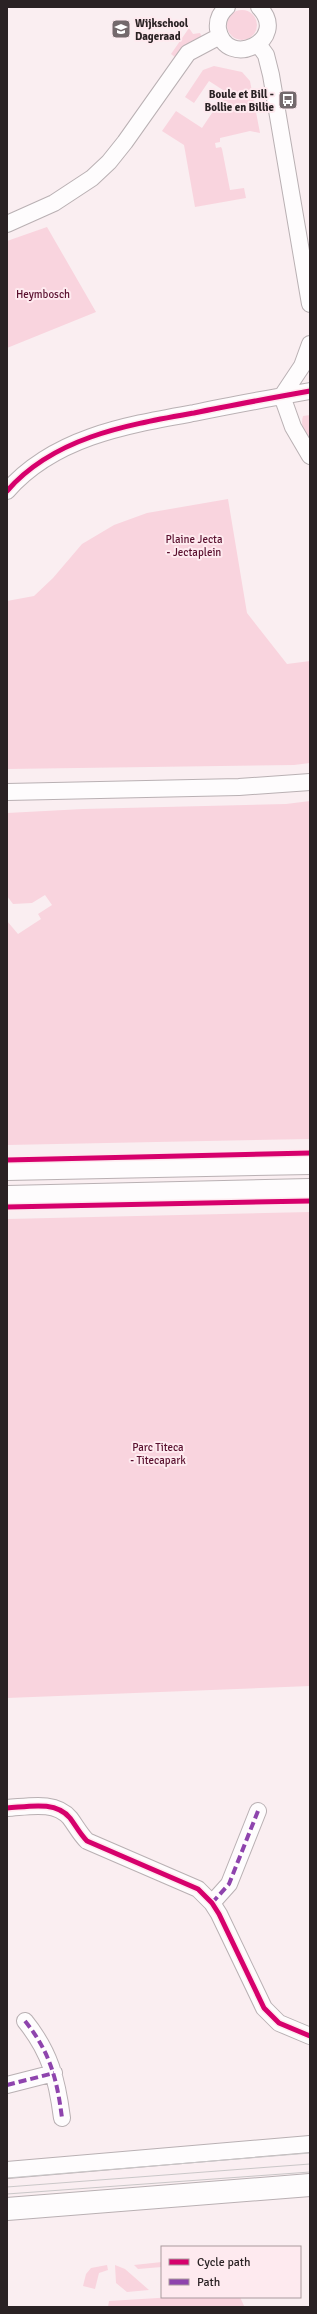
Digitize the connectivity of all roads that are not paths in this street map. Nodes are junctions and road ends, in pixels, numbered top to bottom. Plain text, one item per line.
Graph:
1 (226, 7) edge
2 (259, 7) edge
3 (220, 36) junction
4 (258, 44) junction
5 (7, 224) edge
6 (310, 304) edge
7 (310, 344) edge
8 (310, 391) edge
9 (282, 396) junction
10 (310, 456) edge
11 (7, 491) edge
12 (310, 782) edge
13 (7, 792) edge
14 (310, 1163) edge
15 (7, 1168) edge
16 (310, 1190) edge
17 (7, 1197) edge
18 (7, 1808) edge
19 (258, 1811) dead end
20 (212, 1903) junction
21 (25, 2021) dead end
22 (310, 2036) edge
23 (54, 2073) junction
24 (7, 2085) edge
25 (62, 2118) dead end
26 (310, 2144) edge
27 (7, 2170) edge
28 (310, 2185) edge
29 (7, 2209) edge

1 - 3 street
2 - 4 street
3 - 4 street
3 - 5 street
4 - 6 street
7 - 9 street
8 - 9 street
9 - 10 street
9 - 11 street
12 - 13 street
14 - 15 main road
16 - 17 main road
18 - 20 street
19 - 20 street
20 - 22 street
21 - 23 street
23 - 24 street
23 - 25 street
26 - 27 street
28 - 29 main road

